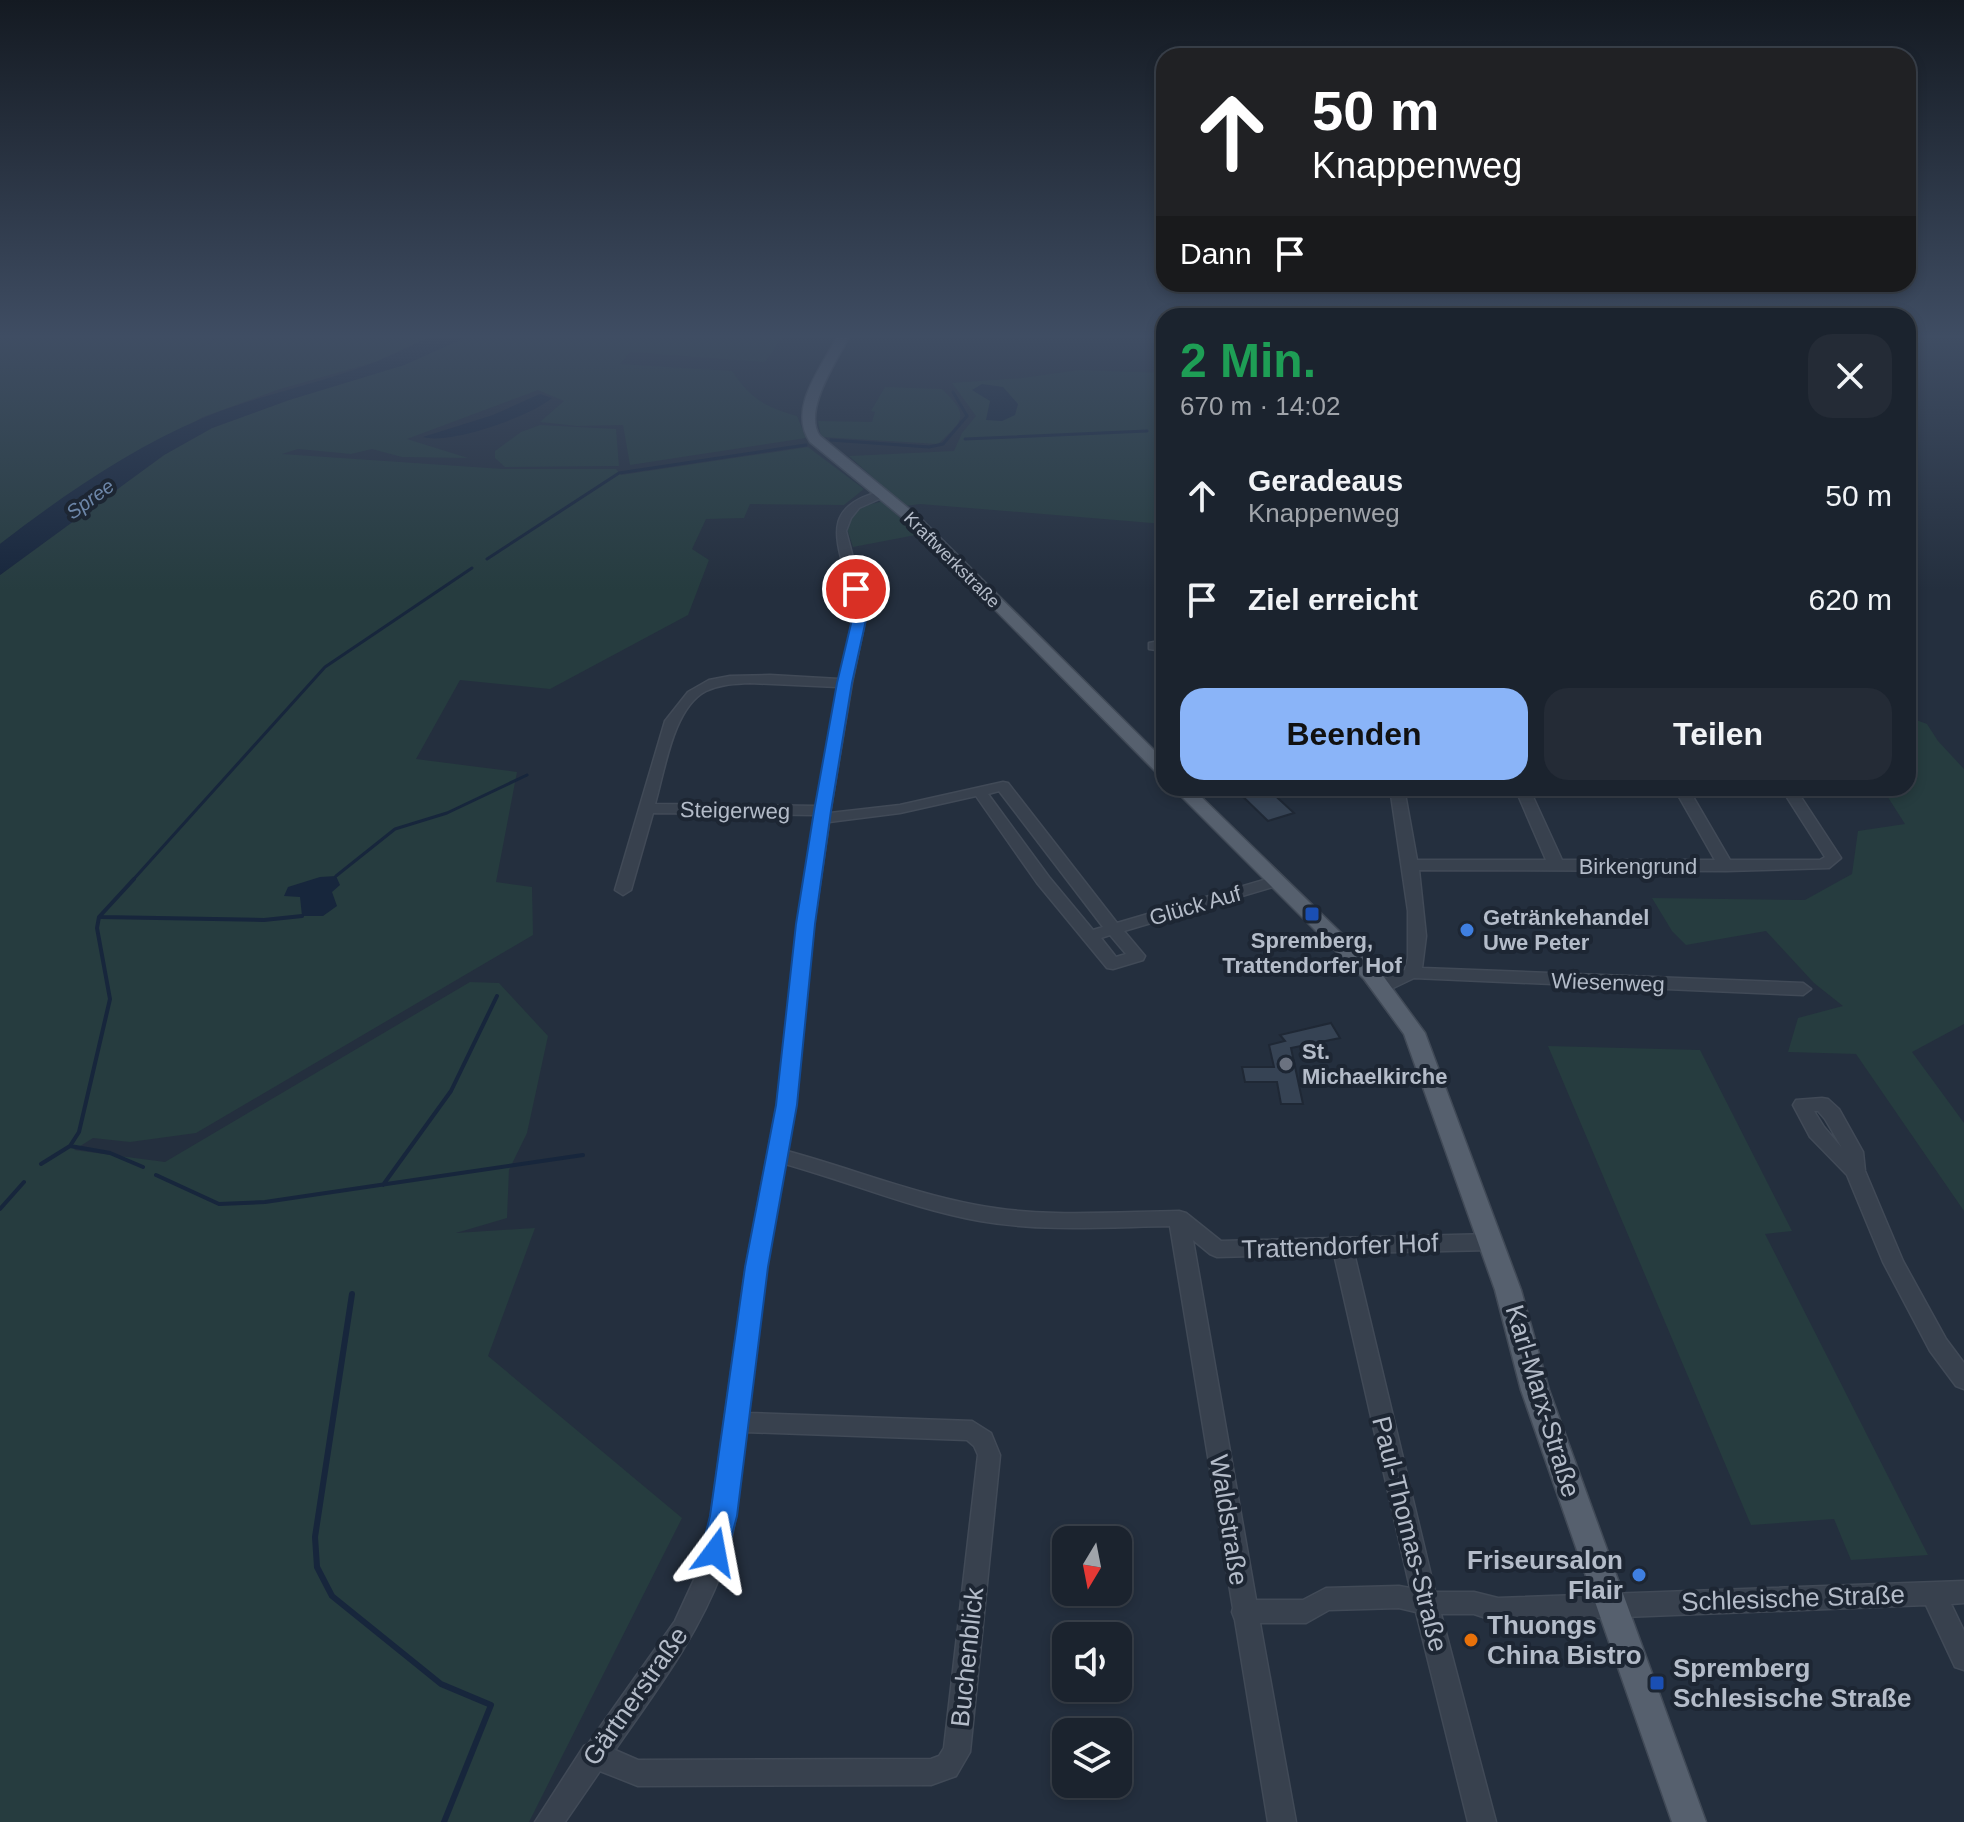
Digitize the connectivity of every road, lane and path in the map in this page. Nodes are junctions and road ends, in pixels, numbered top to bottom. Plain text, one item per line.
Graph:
1 (808, 420) edge
2 (882, 494) junction
3 (845, 683) junction
4 (1156, 762) edge
5 (979, 791) junction
6 (1190, 796) edge
7 (1398, 796) edge
8 (1526, 796) edge
9 (1686, 796) edge
10 (1793, 796) edge
11 (648, 808) junction
12 (1017, 809) junction
13 (822, 814) junction
14 (994, 814) junction
15 (1408, 865) junction
16 (1556, 865) junction
17 (1726, 866) junction
18 (1067, 873) junction
19 (1043, 880) junction
20 (1277, 881) junction
21 (623, 890) dead end
22 (1113, 929) junction
23 (1091, 936) junction
24 (1412, 973) junction
25 (1383, 986) junction
26 (1803, 989) dead end
27 (778, 1155) junction
28 (1855, 1171) dead end
29 (1179, 1218) junction
30 (1491, 1242) junction
31 (1342, 1246) junction
32 (1964, 1380) edge
33 (735, 1422) junction
34 (1964, 1592) edge
35 (1933, 1593) junction
36 (1426, 1603) junction
37 (1610, 1604) junction
38 (1244, 1612) junction
39 (1964, 1658) edge
40 (593, 1755) junction
41 (549, 1822) edge
42 (1282, 1822) edge
43 (1482, 1822) edge
44 (1689, 1822) edge

1 - 2 main road, Kraftwerkstraße
2 - 3 street, Gärtnerstraße
2 - 4 main road, Kraftwerkstraße
3 - 11 street, Steigerweg
3 - 13 street, Gärtnerstraße
5 - 12 street, Glück Auf
5 - 13 street, Glück Auf
5 - 14 street, Glück Auf
6 - 20 main road
7 - 15 street
8 - 16 street, Birkengrund
9 - 17 street, Birkengrund
10 - 17 street
11 - 13 street, Steigerweg
11 - 21 street, Steigerweg
12 - 14 street
12 - 18 street, Glück Auf
13 - 27 street, Gärtnerstraße
14 - 19 street, Glück Auf
15 - 16 street, Birkengrund
15 - 24 street
16 - 17 street, Birkengrund
18 - 19 street
18 - 22 street, Glück Auf
19 - 23 street, Glück Auf
20 - 22 street, Glück Auf
20 - 25 main road
22 - 23 street, Glück Auf
22 - 23 street, Glück Auf
24 - 25 street, Wiesenweg
24 - 26 street, Wiesenweg
25 - 30 main road, Karl-Marx-Straße
27 - 29 street
27 - 33 street, Gärtnerstraße
28 - 32 street
29 - 31 street, Trattendorfer Hof
29 - 38 street, Waldstraße
30 - 31 street, Trattendorfer Hof
30 - 37 main road, Karl-Marx-Straße
31 - 36 street, Paul-Thomas-Straße
33 - 40 street, Gärtnerstraße
33 - 40 street, Buchenblick
34 - 35 street, Schlesische Straße
35 - 37 street, Schlesische Straße
35 - 39 street
36 - 37 street, Schlesische Straße
36 - 38 street, Schlesische Straße
36 - 43 street, Paul-Thomas-Straße
37 - 44 main road, Karl-Marx-Straße
38 - 42 street, Waldstraße
40 - 41 street, Gärtnerstraße

